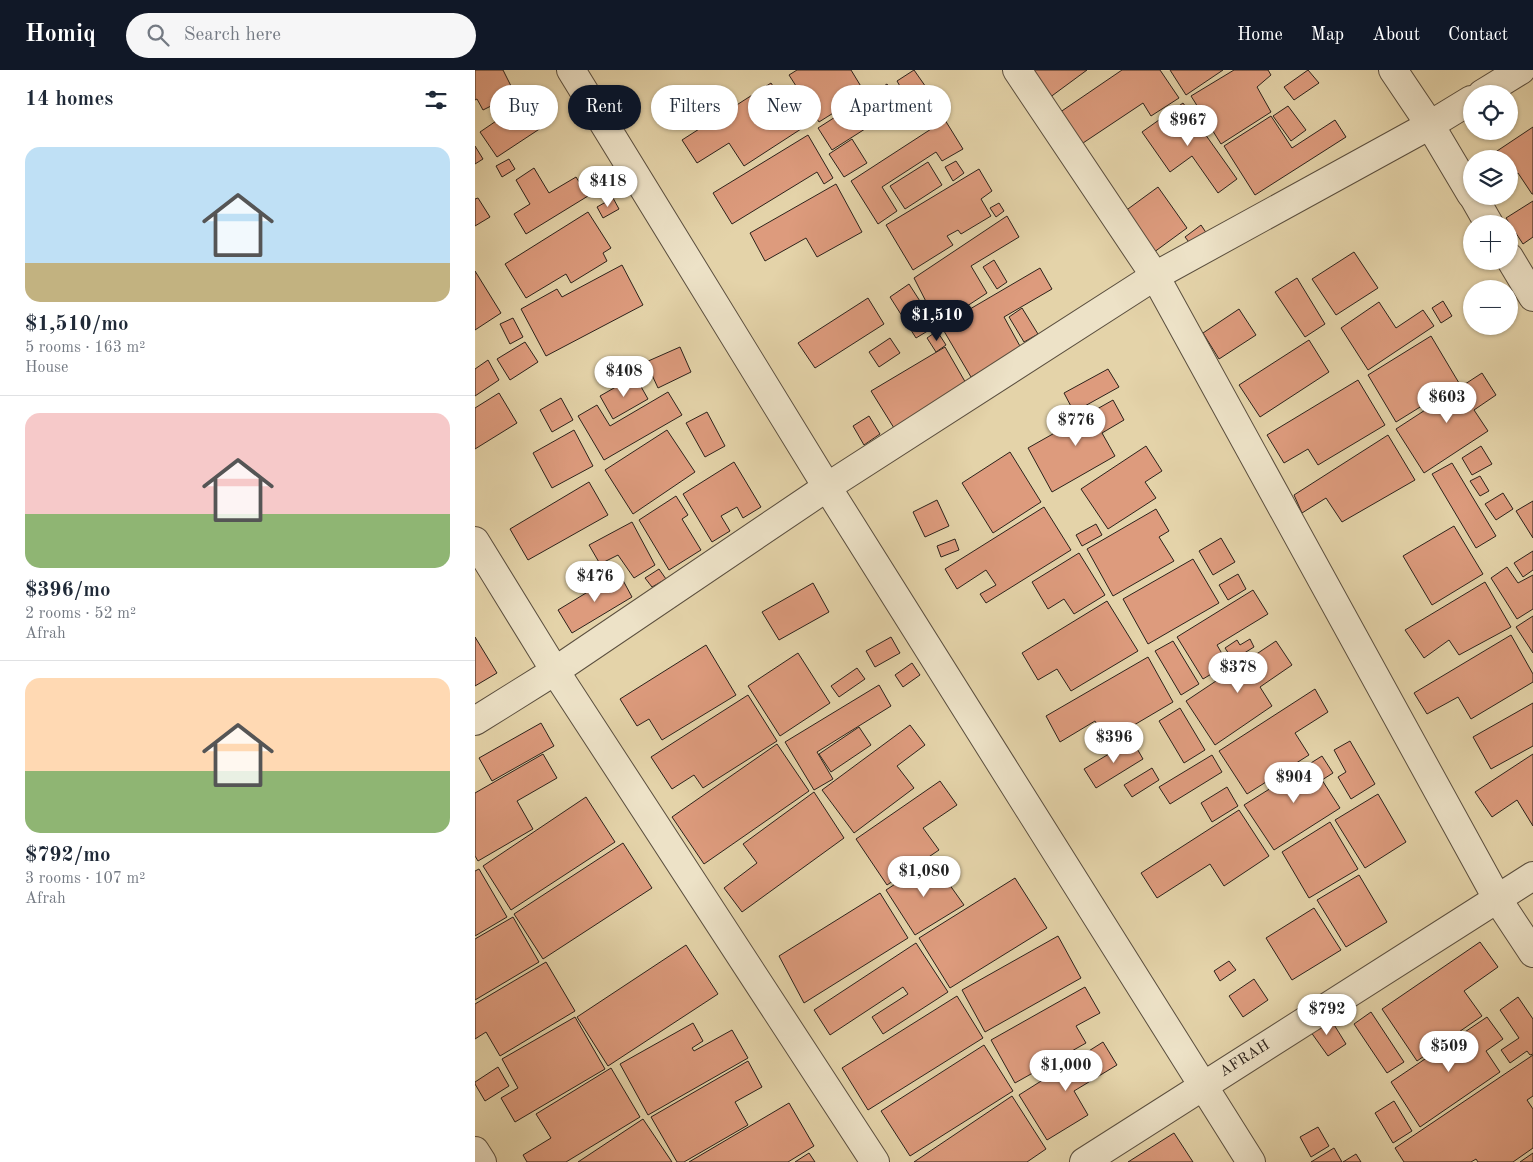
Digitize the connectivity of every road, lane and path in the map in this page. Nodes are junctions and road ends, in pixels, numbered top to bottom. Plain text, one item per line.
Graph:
1 (571, 70) edge
2 (1017, 70) edge
3 (1393, 70) edge
4 (1521, 70) edge
5 (1497, 85) edge
6 (1463, 105) edge
7 (1430, 125) junction
8 (1463, 180) edge
9 (1517, 270) edge
10 (1155, 276) junction
11 (1533, 297) edge
12 (827, 487) junction
13 (475, 541) edge
14 (555, 672) junction
15 (475, 721) edge
16 (1533, 876) edge
17 (1498, 900) junction
18 (1533, 954) edge
19 (1204, 1086) junction
20 (475, 1151) edge
21 (482, 1162) edge
22 (875, 1162) edge
23 (1084, 1162) edge
24 (1251, 1162) edge

1 - 12 street
2 - 10 street
3 - 7 street
4 - 5 street
6 - 7 street
7 - 8 street
7 - 10 street
9 - 11 street
10 - 12 street
10 - 17 street
12 - 14 street
12 - 19 street
13 - 14 street
14 - 15 street
14 - 22 street
16 - 17 street, AFRAH
17 - 18 street
17 - 19 street, AFRAH
19 - 23 street, AFRAH
19 - 24 street
20 - 21 street

